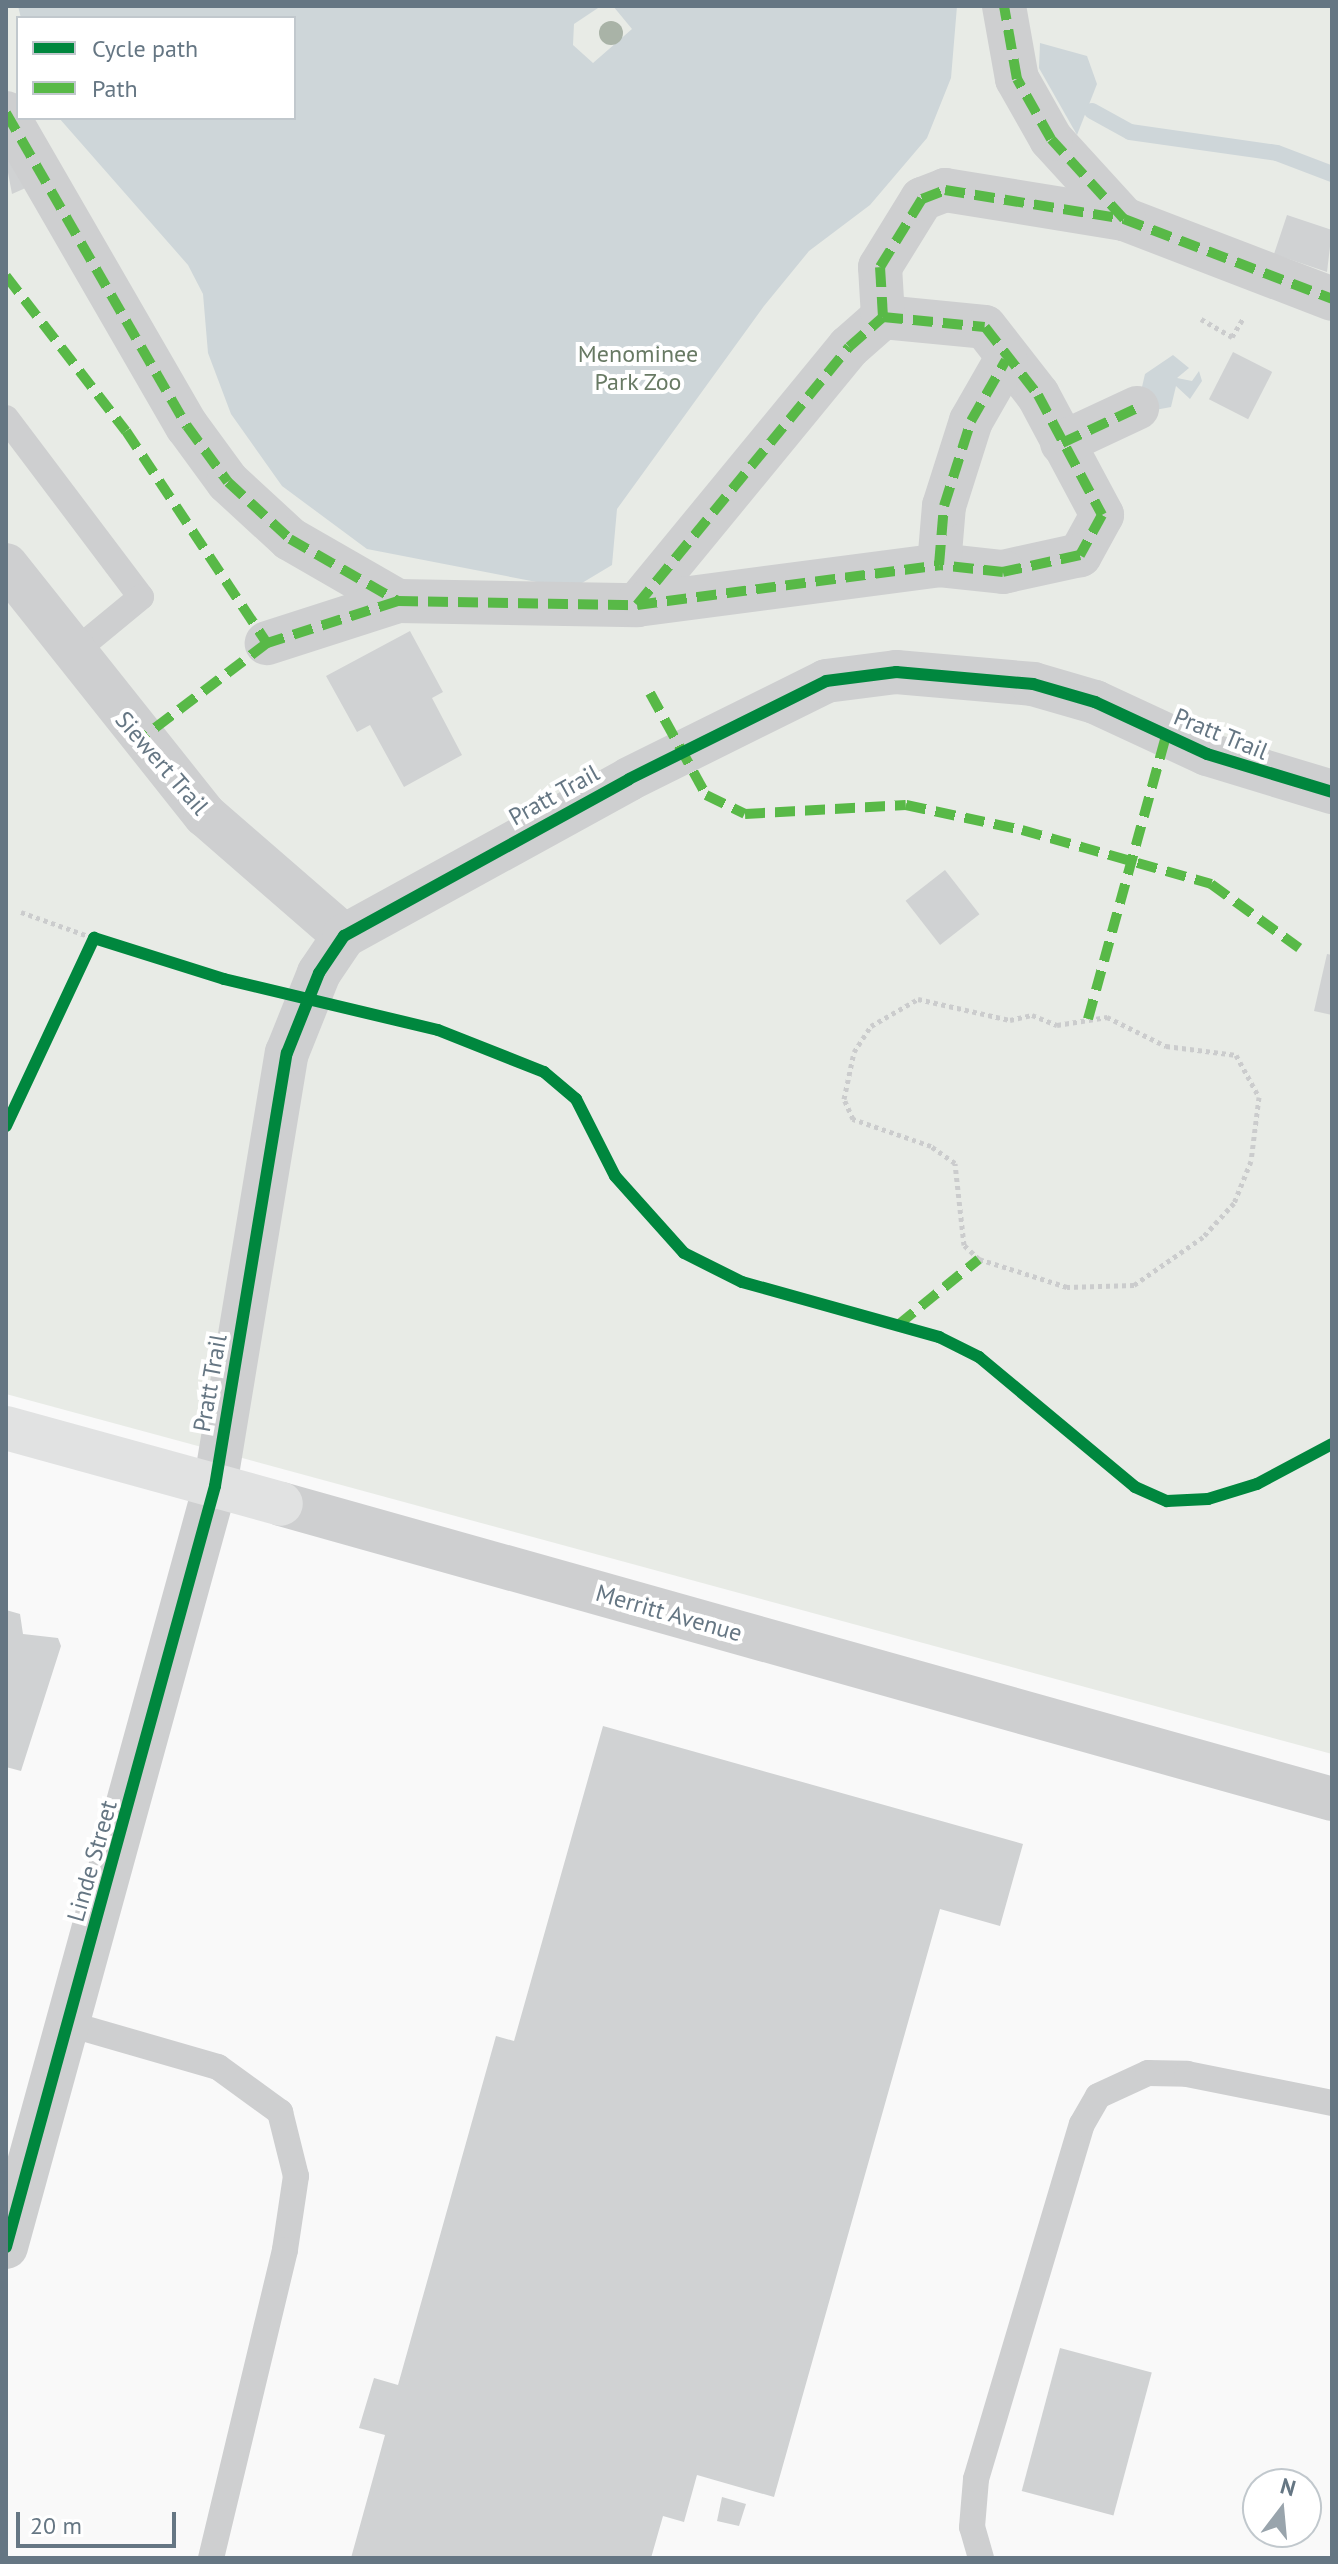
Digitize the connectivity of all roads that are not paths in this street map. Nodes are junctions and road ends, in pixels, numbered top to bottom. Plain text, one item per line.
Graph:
1 (1004, 6) edge
2 (6, 113) edge
3 (1124, 219) junction
4 (1332, 299) edge
5 (883, 317) junction
6 (1006, 360) junction
7 (1137, 408) dead end
8 (6, 418) edge
9 (1062, 443) junction
10 (6, 565) edge
11 (939, 565) junction
12 (398, 601) junction
13 (637, 605) junction
14 (267, 643) dead end
15 (73, 653) junction
16 (1332, 792) edge
17 (344, 936) junction
18 (6, 1428) edge
19 (215, 1486) junction
20 (1332, 1799) edge
21 (69, 2024) junction
22 (1332, 2103) edge
23 (6, 2247) edge
24 (211, 2558) edge
25 (981, 2558) edge

1 - 3 street
2 - 12 street
3 - 4 street
3 - 5 street
5 - 6 street
5 - 13 street
6 - 9 street
6 - 11 street
7 - 9 street
8 - 15 lane
9 - 11 street
10 - 15 street, Siewert Trail
11 - 13 street
12 - 13 street
12 - 14 street
15 - 17 street, Siewert Trail
16 - 17 street, Pratt Trail
17 - 19 street, Pratt Trail
18 - 19 street, Merritt Avenue
19 - 20 street, Merritt Avenue
19 - 21 street, Linde Street
21 - 23 street, Linde Street
21 - 24 lane
22 - 25 lane

